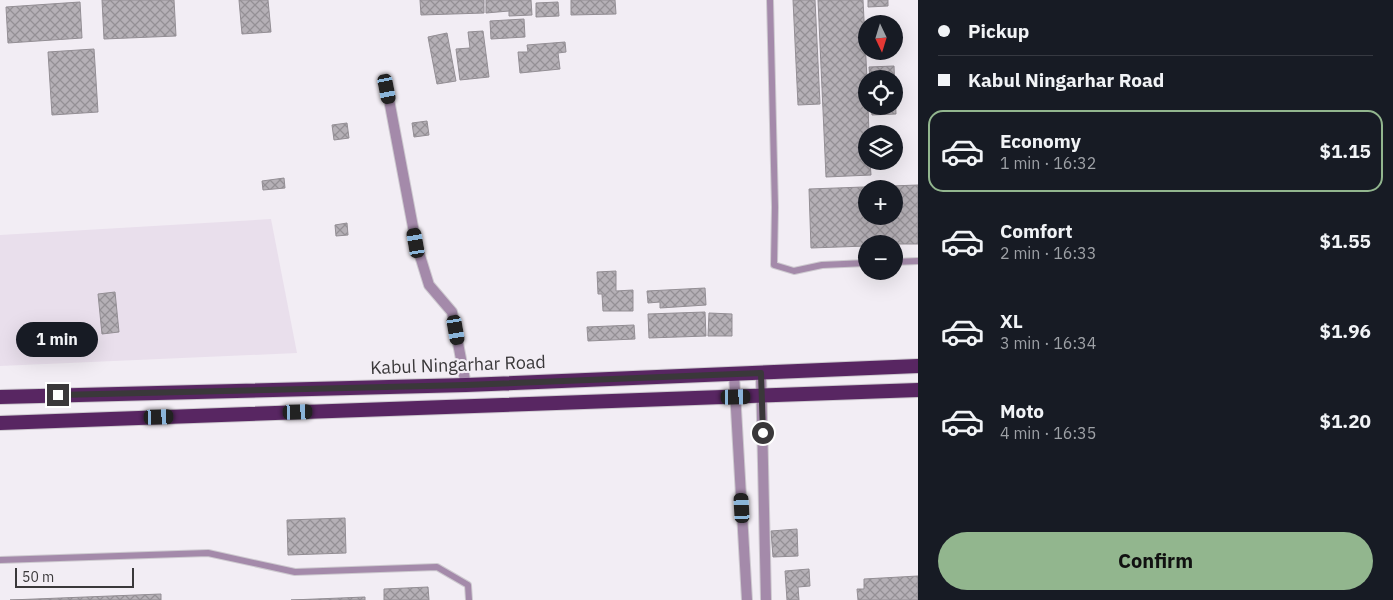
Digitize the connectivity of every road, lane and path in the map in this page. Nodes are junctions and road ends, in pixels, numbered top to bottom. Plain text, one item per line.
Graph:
1 (770, 0) edge
2 (387, 89) dead end
3 (918, 261) edge
4 (903, 262) edge
5 (858, 263) edge
6 (918, 366) edge
7 (761, 373) junction
8 (734, 374) junction
9 (466, 385) junction
10 (918, 390) edge
11 (762, 396) junction
12 (0, 397) edge
13 (736, 397) junction
14 (0, 423) edge
15 (0, 560) edge
16 (469, 600) edge
17 (747, 600) edge
18 (766, 600) edge

1 - 5 lane
2 - 9 street
3 - 4 lane
6 - 7 highway, Kabul Ningarhar Road
7 - 8 highway, Kabul Ningarhar Road
7 - 11 street
8 - 9 highway, Kabul Ningarhar Road
8 - 13 street
9 - 12 highway, Kabul Ningarhar Road
10 - 11 highway
11 - 13 highway
11 - 18 street
13 - 14 highway
13 - 17 street
15 - 16 lane

